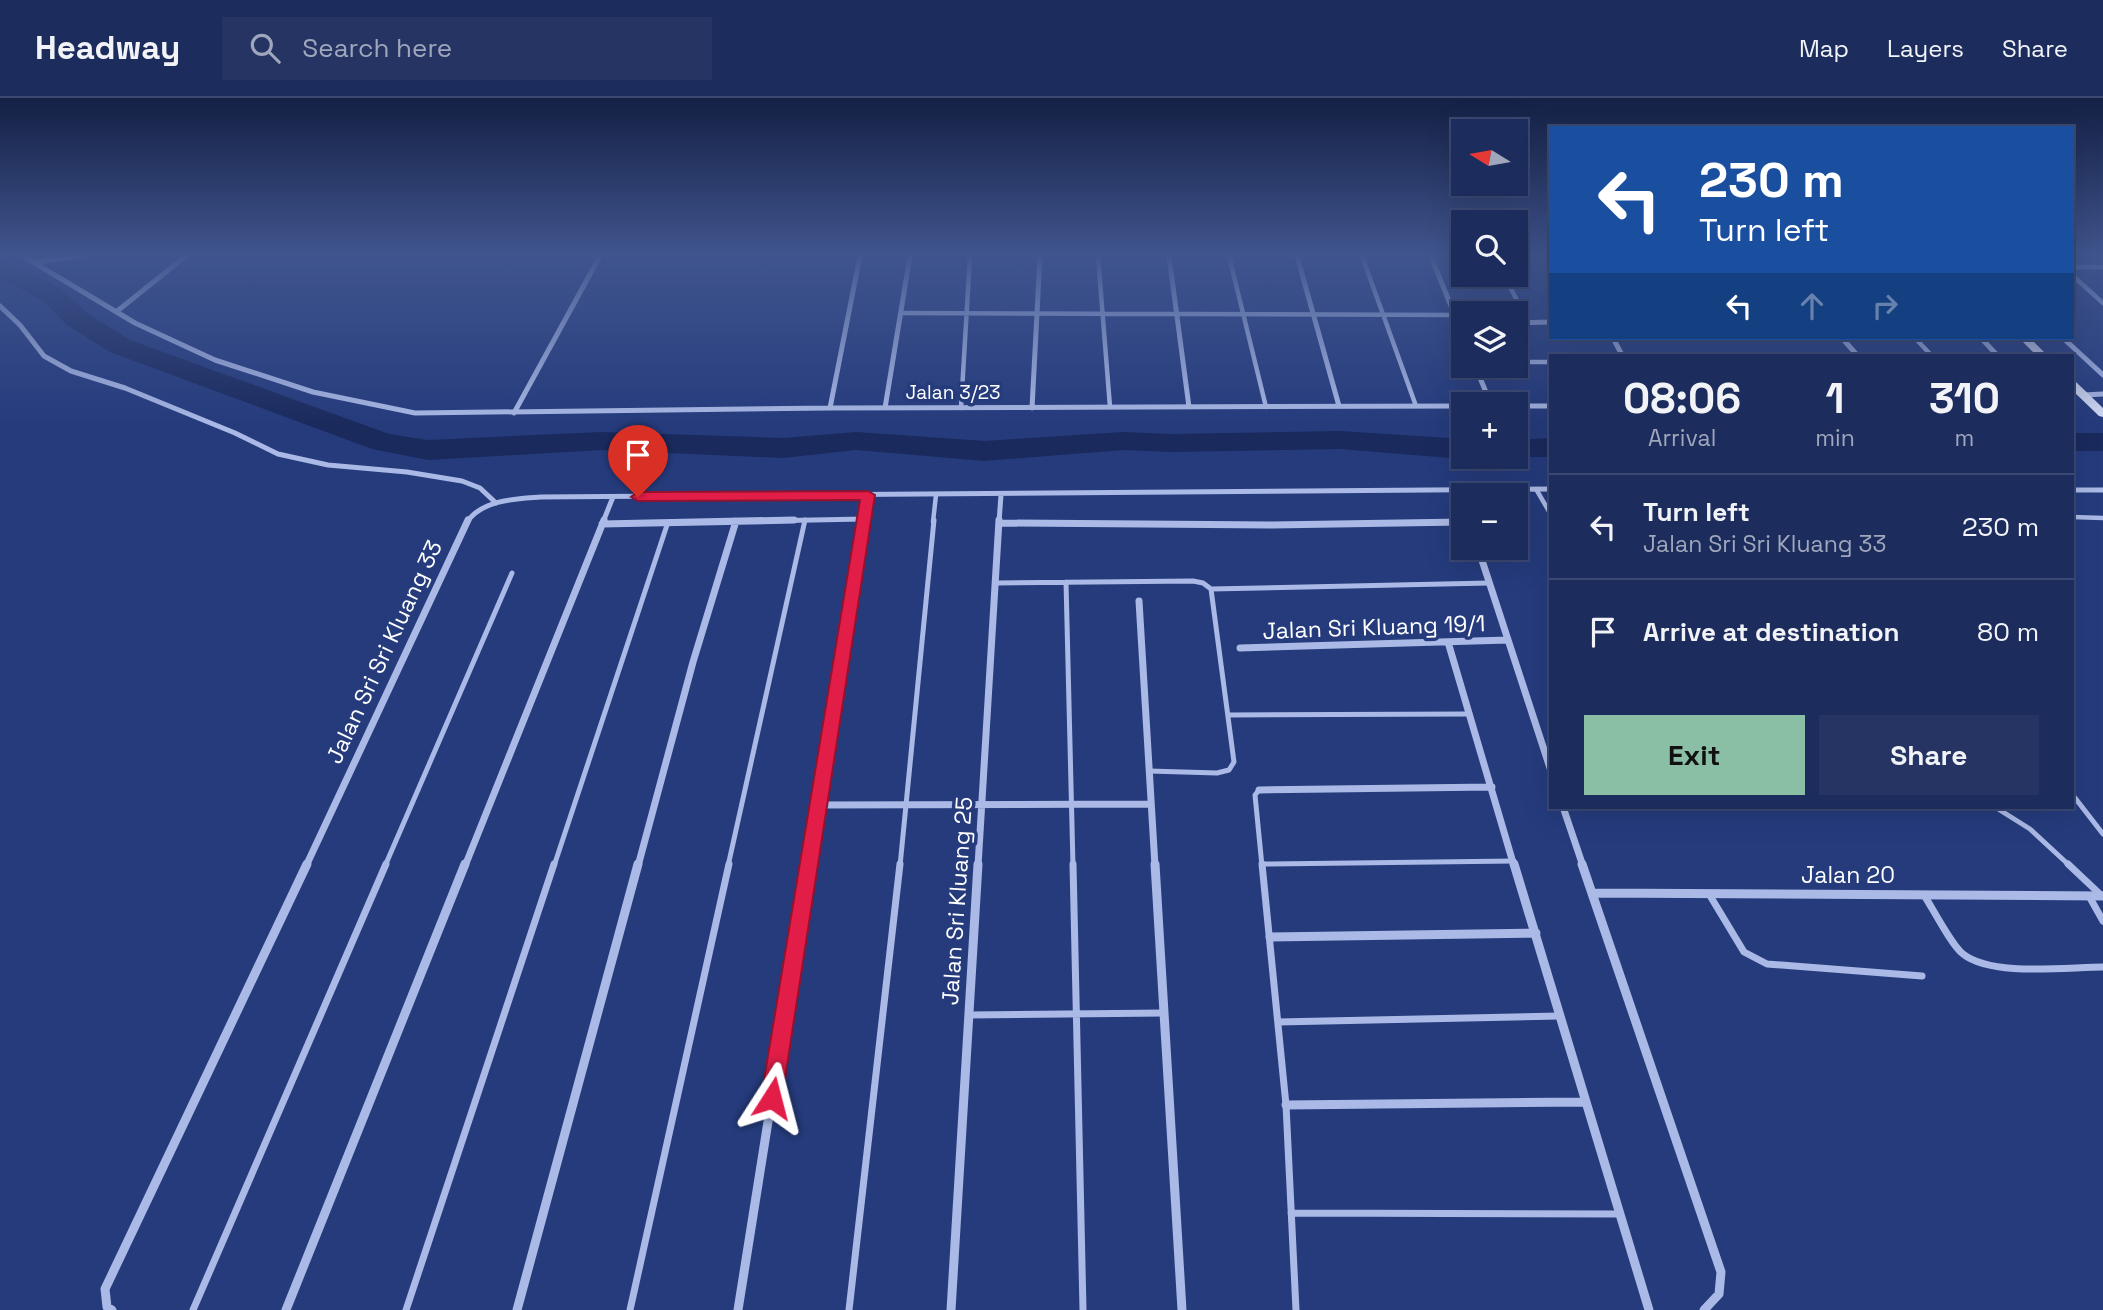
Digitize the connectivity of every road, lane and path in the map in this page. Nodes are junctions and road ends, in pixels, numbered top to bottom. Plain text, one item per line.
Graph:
1 (7, 313) edge
2 (117, 313) edge
3 (569, 313) edge
4 (849, 313) edge
5 (902, 313) joint
6 (966, 313) junction
7 (1037, 313) junction
8 (1104, 314) junction
9 (1176, 314) junction
10 (1243, 314) junction
11 (1313, 314) junction
12 (1385, 314) junction
13 (1451, 315) edge
14 (1549, 322) edge
15 (1528, 323) edge
16 (1844, 340) edge
17 (1917, 340) edge
18 (1982, 340) edge
19 (2026, 340) edge
20 (2065, 340) edge
21 (1856, 354) edge
22 (1930, 354) edge
23 (1996, 354) edge
24 (2041, 354) edge
25 (1528, 362) edge
26 (1549, 362) edge
27 (2103, 375) edge
28 (2074, 386) edge
29 (2103, 394) edge
30 (2083, 395) junction
31 (1416, 406) junction
32 (1451, 406) edge
33 (1528, 406) edge
34 (1549, 406) edge
35 (1111, 407) junction
36 (1189, 407) junction
37 (1266, 407) junction
38 (1339, 407) junction
39 (830, 408) junction
40 (885, 408) junction
41 (961, 408) junction
42 (1032, 408) junction
43 (514, 413) junction
44 (2103, 414) edge
45 (1451, 489) edge
46 (1528, 489) edge
47 (1536, 489) junction
48 (1549, 489) edge
49 (2074, 490) edge
50 (2102, 491) edge
51 (868, 495) junction
52 (936, 495) junction
53 (1002, 495) junction
54 (613, 497) junction
55 (496, 503) junction
56 (1549, 511) edge
57 (2074, 517) edge
58 (2103, 518) edge
59 (864, 519) junction
60 (805, 520) junction
61 (736, 521) junction
62 (668, 522) junction
63 (1451, 522) edge
64 (1000, 523) junction
65 (602, 524) junction
66 (1482, 560) edge
67 (512, 573) dead end
68 (1066, 582) junction
69 (996, 583) junction
70 (1489, 583) junction
71 (1211, 589) junction
72 (1139, 601) dead end
73 (1508, 640) junction
74 (1448, 642) junction
75 (1240, 648) dead end
76 (1470, 714) junction
77 (1228, 715) junction
78 (1549, 765) edge
79 (1149, 771) junction
80 (1492, 787) junction
81 (1259, 790) joint
82 (2074, 797) edge
83 (1151, 804) junction
84 (906, 805) junction
85 (982, 805) junction
86 (1069, 805) junction
87 (818, 806) junction
88 (1564, 809) edge
89 (1998, 809) edge
90 (2103, 834) edge
91 (1514, 861) junction
92 (1263, 864) junction
93 (1592, 893) junction
94 (1709, 894) junction
95 (1924, 895) junction
96 (2088, 895) junction
97 (2102, 895) edge
98 (2103, 921) edge
99 (1536, 933) junction
100 (1270, 937) junction
101 (2103, 967) edge
102 (1923, 976) dead end
103 (1164, 1013) junction
104 (1075, 1014) junction
105 (969, 1015) junction
106 (1559, 1016) junction
107 (1278, 1022) junction
108 (1584, 1102) junction
109 (1286, 1105) junction
110 (1291, 1213) junction
111 (1619, 1214) junction
112 (112, 1310) edge
113 (193, 1310) edge
114 (286, 1310) edge
115 (405, 1310) edge
116 (517, 1310) edge
117 (630, 1310) edge
118 (738, 1310) edge
119 (849, 1310) edge
120 (951, 1310) edge
121 (1083, 1310) edge
122 (1182, 1310) edge
123 (1296, 1310) edge
124 (1649, 1310) edge
125 (1704, 1310) edge

1 - 55 street
2 - 43 street, Jalan 3/23
3 - 43 street
4 - 39 street
5 - 6 lane
5 - 40 street
6 - 7 lane
6 - 41 lane
7 - 8 lane
7 - 42 street
8 - 9 lane
8 - 35 lane
9 - 10 lane
9 - 36 street
10 - 11 lane
10 - 37 lane
11 - 12 lane
11 - 38 street
12 - 13 lane
12 - 31 lane
14 - 15 street
16 - 21 street
17 - 22 lane
18 - 23 street
19 - 24 street
20 - 27 street
25 - 26 lane
28 - 30 street
29 - 30 street
30 - 44 street
31 - 32 street, Jalan 3/23
31 - 38 street, Jalan 3/23
33 - 34 street
35 - 36 street, Jalan 3/23
35 - 42 street, Jalan 3/23
36 - 37 street, Jalan 3/23
37 - 38 street, Jalan 3/23
39 - 40 street, Jalan 3/23
39 - 43 street, Jalan 3/23
40 - 41 street, Jalan 3/23
41 - 42 street, Jalan 3/23
45 - 53 street, Jalan Sri Sri Kluang 33
46 - 47 street, Jalan Sri Sri Kluang 33
47 - 48 street, Jalan Sri Sri Kluang 33
47 - 56 lane
49 - 50 street
51 - 52 street, Jalan Sri Sri Kluang 33
51 - 54 street, Jalan Sri Sri Kluang 33
51 - 59 street
52 - 53 street, Jalan Sri Sri Kluang 33
52 - 84 lane
53 - 64 street, Jalan Sri Kluang 25
54 - 55 street, Jalan Sri Sri Kluang 33
54 - 65 street
55 - 112 street, Jalan Sri Sri Kluang 33
57 - 58 lane
59 - 60 street
59 - 87 street
60 - 61 street
60 - 117 lane
61 - 62 street
61 - 116 street
62 - 65 street
62 - 115 lane
63 - 64 street
64 - 69 street, Jalan Sri Kluang 25
65 - 114 street
66 - 70 street
67 - 113 lane
68 - 69 lane
68 - 71 lane
68 - 86 lane
69 - 85 street, Jalan Sri Kluang 25
70 - 71 lane
70 - 73 street
71 - 77 lane
72 - 79 street
73 - 74 street, Jalan Sri Kluang 19/1
73 - 78 street
74 - 75 street, Jalan Sri Kluang 19/1
74 - 76 street
76 - 77 lane
76 - 80 street
77 - 79 lane
79 - 83 street
80 - 81 street
80 - 91 street
81 - 92 lane
82 - 90 lane
83 - 86 street
83 - 103 street
84 - 85 street
84 - 87 street
84 - 119 lane
85 - 86 street
85 - 105 street, Jalan Sri Kluang 25
86 - 104 lane
87 - 118 street
88 - 93 street
89 - 97 lane
91 - 92 lane
91 - 99 street
92 - 100 lane
93 - 94 street, Jalan 20
93 - 125 street
94 - 95 street, Jalan 20
94 - 102 lane
95 - 96 street, Jalan 20
95 - 101 lane
96 - 97 street, Jalan 20
96 - 98 lane
99 - 100 street
99 - 106 street
100 - 107 lane
103 - 104 lane
103 - 122 street
104 - 105 lane
104 - 121 lane
105 - 120 street, Jalan Sri Kluang 25
106 - 107 lane
106 - 108 street
107 - 109 lane
108 - 109 street
108 - 111 street
109 - 110 lane
110 - 111 lane
110 - 123 lane
111 - 124 street

